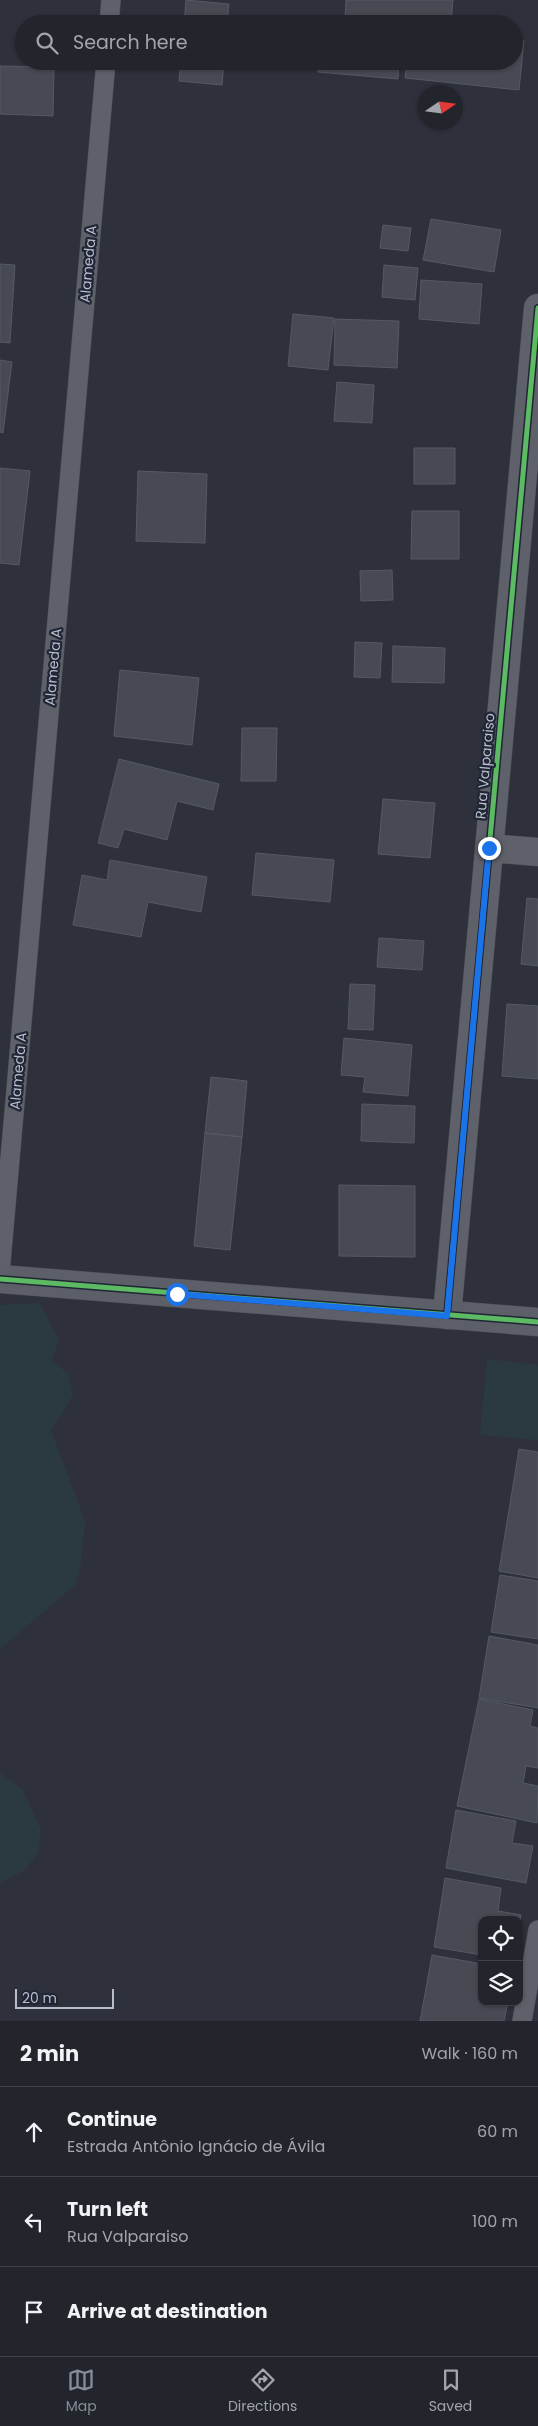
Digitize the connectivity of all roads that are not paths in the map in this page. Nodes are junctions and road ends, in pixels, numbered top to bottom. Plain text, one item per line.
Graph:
1 (111, 0) edge
2 (110, 15) edge
3 (105, 70) edge
4 (538, 308) edge
5 (535, 385) edge
6 (489, 848) junction
7 (538, 852) edge
8 (0, 1273) edge
9 (0, 1279) edge
10 (447, 1316) junction
11 (538, 1322) edge
12 (538, 1930) edge
13 (522, 2021) edge

1 - 2 lane
3 - 8 lane, Alameda A
4 - 5 street, Rua Valparaiso
5 - 6 street, Rua Valparaiso
6 - 7 street
6 - 10 street, Rua Valparaiso
9 - 10 street
10 - 11 street
12 - 13 lane

